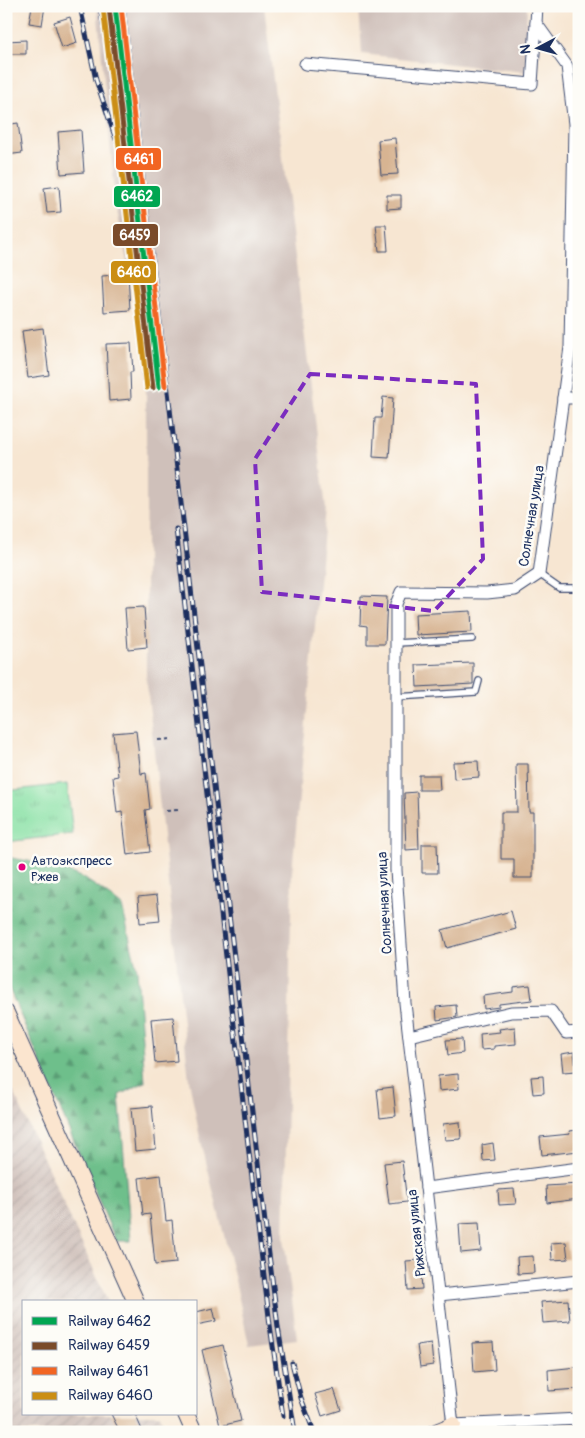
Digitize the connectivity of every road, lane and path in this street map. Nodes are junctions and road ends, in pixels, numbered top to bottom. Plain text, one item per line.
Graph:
1 (537, 6) edge
2 (536, 23) junction
3 (304, 64) dead end
4 (575, 103) edge
5 (563, 398) junction
6 (579, 398) edge
7 (539, 574) junction
8 (579, 588) edge
9 (472, 640) dead end
10 (396, 643) junction
11 (479, 681) dead end
12 (396, 697) junction
13 (171, 739) dead end
14 (158, 740) dead end
15 (178, 810) dead end
16 (166, 812) dead end
17 (6, 1013) edge
18 (579, 1032) edge
19 (409, 1036) junction
20 (579, 1168) edge
21 (426, 1188) junction
22 (579, 1281) edge
23 (438, 1295) junction
24 (135, 1300) edge
25 (187, 1416) edge
26 (579, 1419) edge
27 (454, 1426) junction
28 (194, 1432) edge
29 (436, 1432) edge

1 - 2 street
2 - 3 street
2 - 4 street, Солнечная улица
4 - 5 street, Солнечная улица
5 - 6 street
5 - 7 street, Солнечная улица
7 - 8 lane
7 - 10 street, Солнечная улица
9 - 10 lane
10 - 12 street, Солнечная улица
11 - 12 lane
12 - 19 street, Солнечная улица
13 - 14 path
15 - 16 path
17 - 24 street
18 - 19 street
19 - 21 street, Рижская улица
20 - 21 street
21 - 23 street, Рижская улица
22 - 23 street
23 - 27 street, Рижская улица
25 - 28 street
26 - 27 street
27 - 29 street

